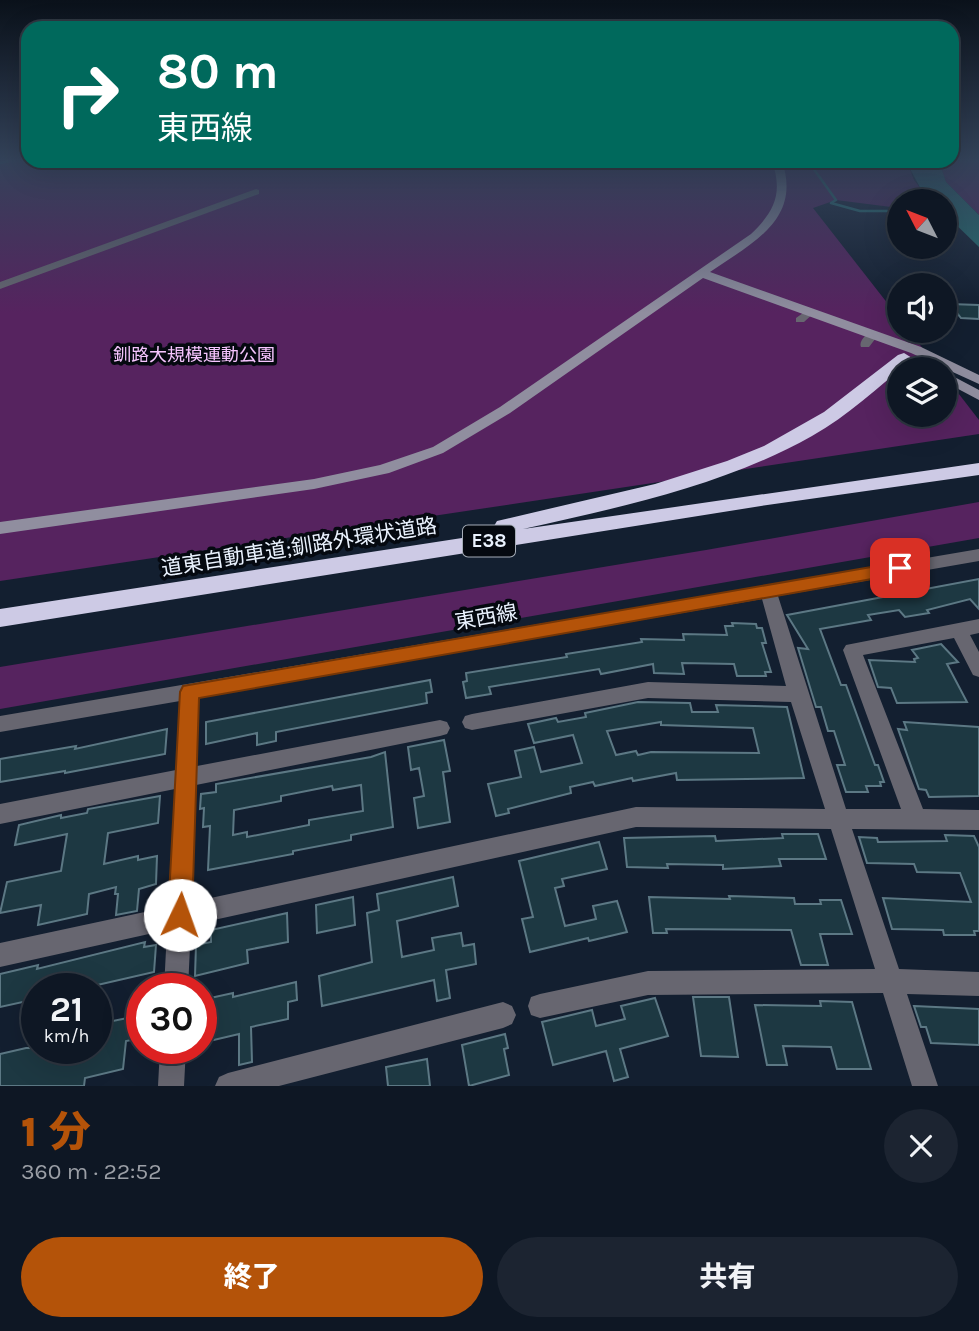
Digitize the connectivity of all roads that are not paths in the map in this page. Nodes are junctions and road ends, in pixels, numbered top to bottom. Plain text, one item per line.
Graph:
1 (202, 212) edge
2 (777, 212) edge
3 (698, 278) junction
4 (0, 286) edge
5 (910, 354) junction
6 (914, 357) edge
7 (979, 380) edge
8 (957, 383) edge
9 (979, 396) edge
10 (979, 461) edge
11 (979, 469) edge
12 (0, 528) edge
13 (468, 534) junction
14 (979, 555) edge
15 (768, 590) junction
16 (0, 608) edge
17 (0, 618) edge
18 (979, 626) edge
19 (959, 630) junction
20 (979, 670) edge
21 (190, 692) junction
22 (798, 694) junction
23 (472, 722) dead end
24 (0, 724) edge
25 (440, 729) dead end
26 (187, 777) junction
27 (0, 814) edge
28 (839, 820) junction
29 (916, 820) junction
30 (979, 820) edge
31 (180, 915) junction
32 (0, 955) edge
33 (177, 973) edge
34 (890, 981) junction
35 (979, 984) edge
36 (540, 1006) dead end
37 (503, 1015) dead end
38 (172, 1064) edge
39 (171, 1086) edge
40 (228, 1086) edge
41 (925, 1086) edge

1 - 4 street
2 - 3 street
3 - 5 street
3 - 12 street
5 - 6 street
5 - 7 street
5 - 13 highway
8 - 9 street
10 - 13 highway, 道東自動車道;釧路外環状道路 / E38
11 - 17 highway, 道東自動車道;釧路外環状道路 / E38
13 - 16 highway, 道東自動車道;釧路外環状道路 / E38
14 - 15 street, 東西線
15 - 21 street, 東西線
15 - 22 street
18 - 19 street
19 - 20 street
19 - 29 street
21 - 24 street, 東西線
21 - 26 street
22 - 23 street
22 - 28 street
25 - 26 street
26 - 27 street
26 - 31 street
28 - 29 street
28 - 31 street
28 - 34 street
29 - 30 street
31 - 32 street
31 - 33 street
34 - 35 street
34 - 36 street
34 - 41 street
37 - 40 street
38 - 39 street

